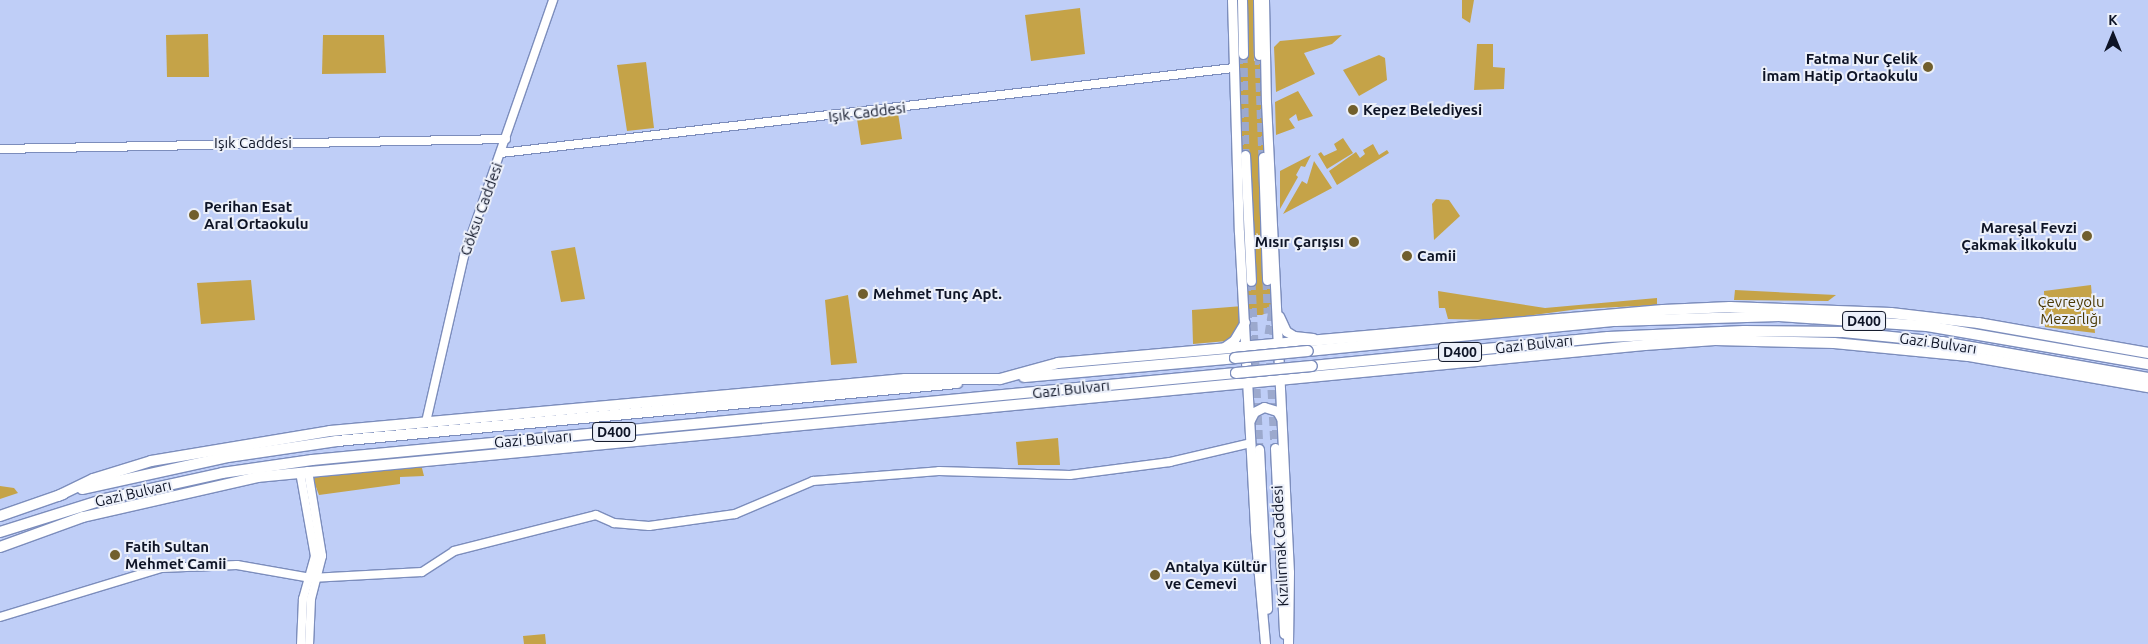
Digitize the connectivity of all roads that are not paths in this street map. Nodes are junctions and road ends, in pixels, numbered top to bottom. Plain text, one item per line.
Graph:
1 (553, 0) edge
2 (1232, 0) edge
3 (1242, 0) edge
4 (1258, 0) edge
5 (1264, 0) edge
6 (1243, 54) tunnel mouth
7 (1259, 55) tunnel mouth
8 (1233, 68) junction
9 (506, 139) junction
10 (0, 149) edge
11 (501, 153) junction
12 (1246, 155) tunnel mouth
13 (1262, 157) tunnel mouth
14 (1251, 280) tunnel mouth
15 (1267, 280) tunnel mouth
16 (1276, 304) junction
17 (1603, 315) junction
18 (1549, 319) junction
19 (1245, 322) junction
20 (1576, 325) junction
21 (1346, 337) junction
22 (1608, 337) junction
23 (1278, 343) junction
24 (1247, 345) junction
25 (1645, 345) junction
26 (1223, 348) junction
27 (1574, 352) junction
28 (2148, 352) edge
29 (2148, 364) edge
30 (2148, 378) edge
31 (1000, 379) junction
32 (1280, 380) junction
33 (1249, 384) junction
34 (2148, 387) edge
35 (987, 397) junction
36 (1056, 402) junction
37 (1282, 420) junction
38 (1250, 421) junction
39 (426, 422) junction
40 (1251, 443) junction
41 (1275, 448) tunnel mouth
42 (1259, 449) tunnel mouth
43 (304, 471) junction
44 (58, 496) junction
45 (26, 506) junction
46 (0, 510) edge
47 (0, 516) edge
48 (46, 516) junction
49 (0, 532) edge
50 (0, 539) edge
51 (0, 547) edge
52 (314, 577) junction
53 (0, 617) edge
54 (301, 644) edge
55 (309, 644) edge
56 (1267, 644) edge
57 (1287, 644) edge

1 - 9 street, Göksu Caddesi
2 - 8 main road
3 - 6 main road
4 - 7 main road
5 - 16 main road
8 - 11 street, Işık Caddesi
8 - 19 main road
9 - 10 street, Işık Caddesi
9 - 11 street, Göksu Caddesi
11 - 39 street, Göksu Caddesi
12 - 14 main road
13 - 15 main road
16 - 21 main road
16 - 23 main road
17 - 18 highway
17 - 20 highway
17 - 28 highway
18 - 20 highway
18 - 21 highway
19 - 24 main road
19 - 26 main road
20 - 29 highway, Gazi Bulvarı / D400
20 - 31 highway, Gazi Bulvarı / D400, bridge
21 - 23 highway
22 - 25 highway
22 - 27 highway
22 - 30 highway, Gazi Bulvarı / D400
22 - 35 highway, Gazi Bulvarı / D400, bridge
23 - 24 highway
23 - 32 main road
24 - 26 highway
24 - 33 main road
25 - 27 highway
25 - 34 highway
26 - 31 highway
27 - 32 highway
31 - 39 highway
31 - 44 highway, Gazi Bulvarı / D400
32 - 33 highway
32 - 37 main road
33 - 36 highway
33 - 38 main road
35 - 36 highway
35 - 48 highway, Gazi Bulvarı / D400
36 - 43 highway
37 - 38 main road
37 - 57 main road
38 - 40 main road
39 - 44 highway
40 - 52 street
40 - 56 main road
41 - 57 main road, Kızılırmak Caddesi
42 - 56 main road, Kızılırmak Caddesi
43 - 51 highway
43 - 52 street
44 - 45 highway, Gazi Bulvarı / D400
45 - 46 highway
45 - 47 highway, Gazi Bulvarı / D400
48 - 49 highway, Gazi Bulvarı / D400
48 - 50 highway
52 - 53 street
52 - 54 street
52 - 55 street

